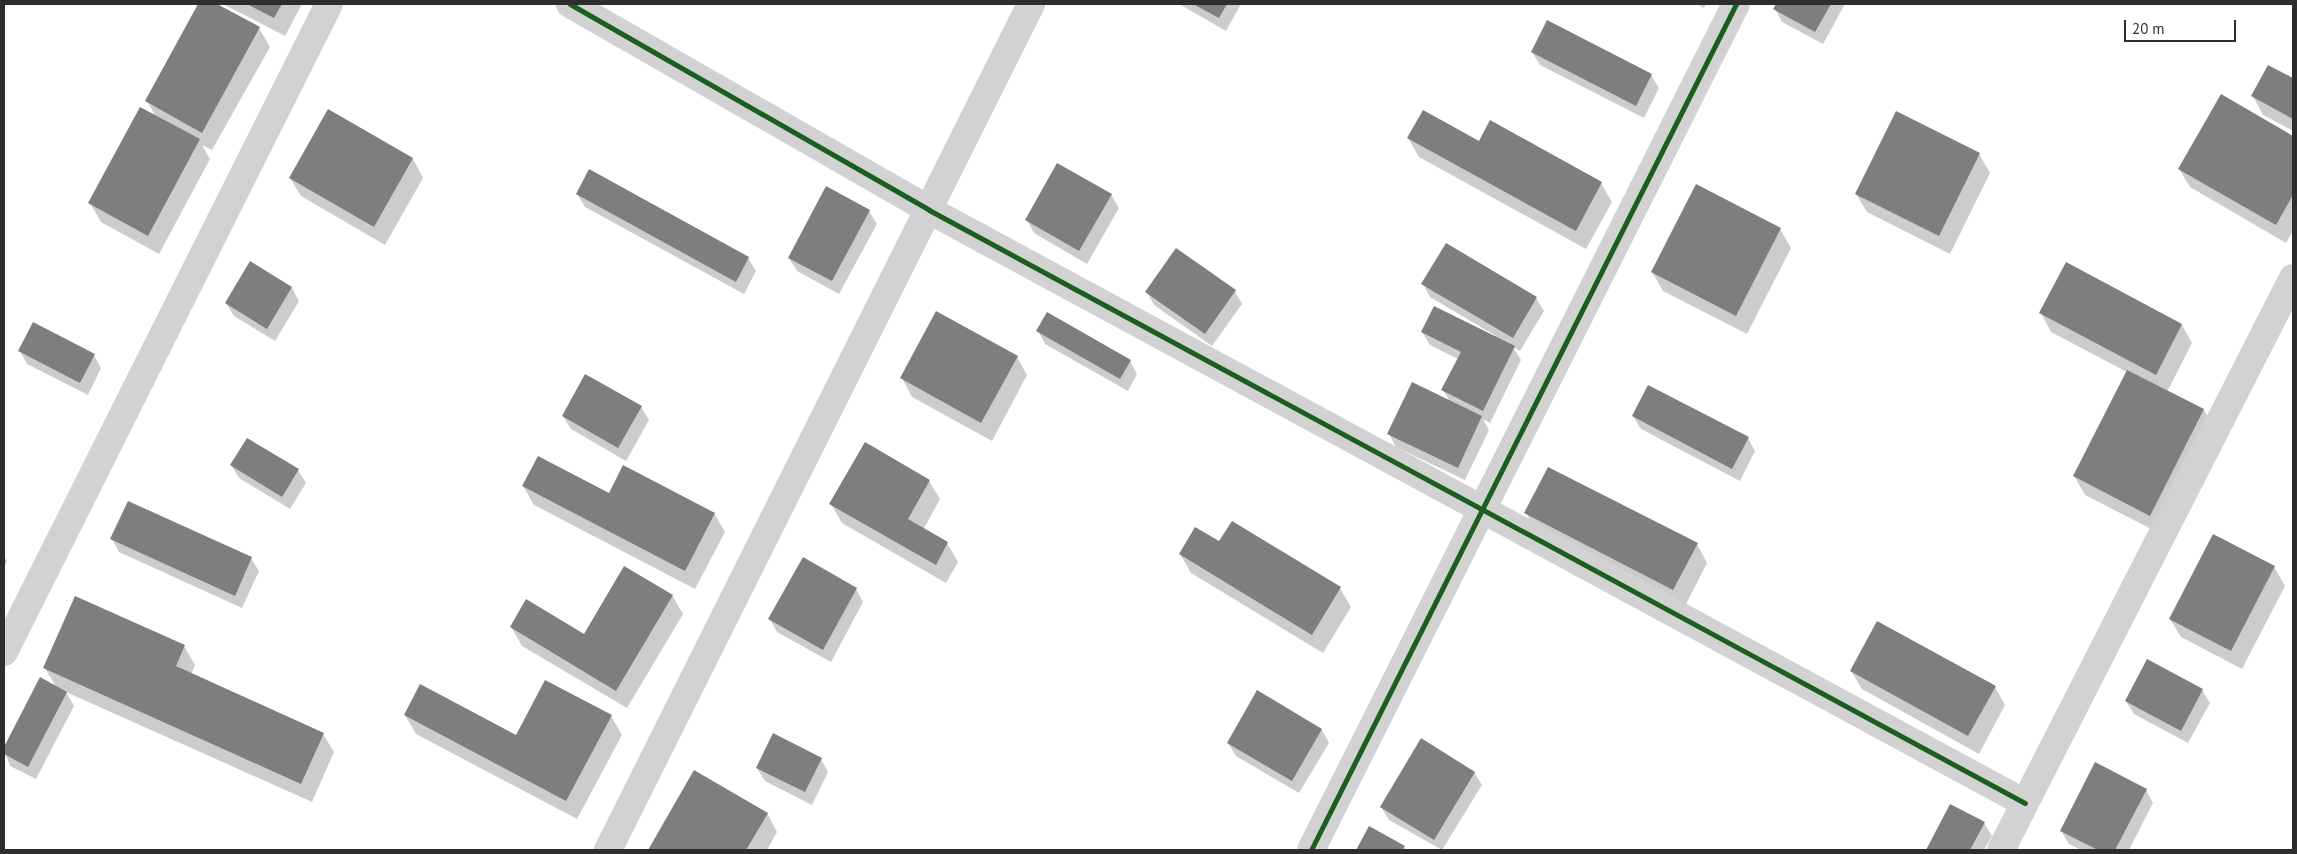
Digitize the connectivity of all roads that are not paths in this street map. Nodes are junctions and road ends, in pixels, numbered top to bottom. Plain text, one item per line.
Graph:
1 (329, 4) edge
2 (570, 4) edge
3 (1031, 4) edge
4 (1736, 4) edge
5 (928, 210) junction
6 (2293, 278) edge
7 (1482, 510) junction
8 (4, 652) edge
9 (2025, 803) junction
10 (608, 850) edge
11 (1311, 850) edge
12 (2001, 850) edge

1 - 8 street
2 - 5 street
3 - 5 street
4 - 7 street
5 - 7 street
5 - 10 street
6 - 9 street
7 - 9 street
7 - 11 street
9 - 12 street

